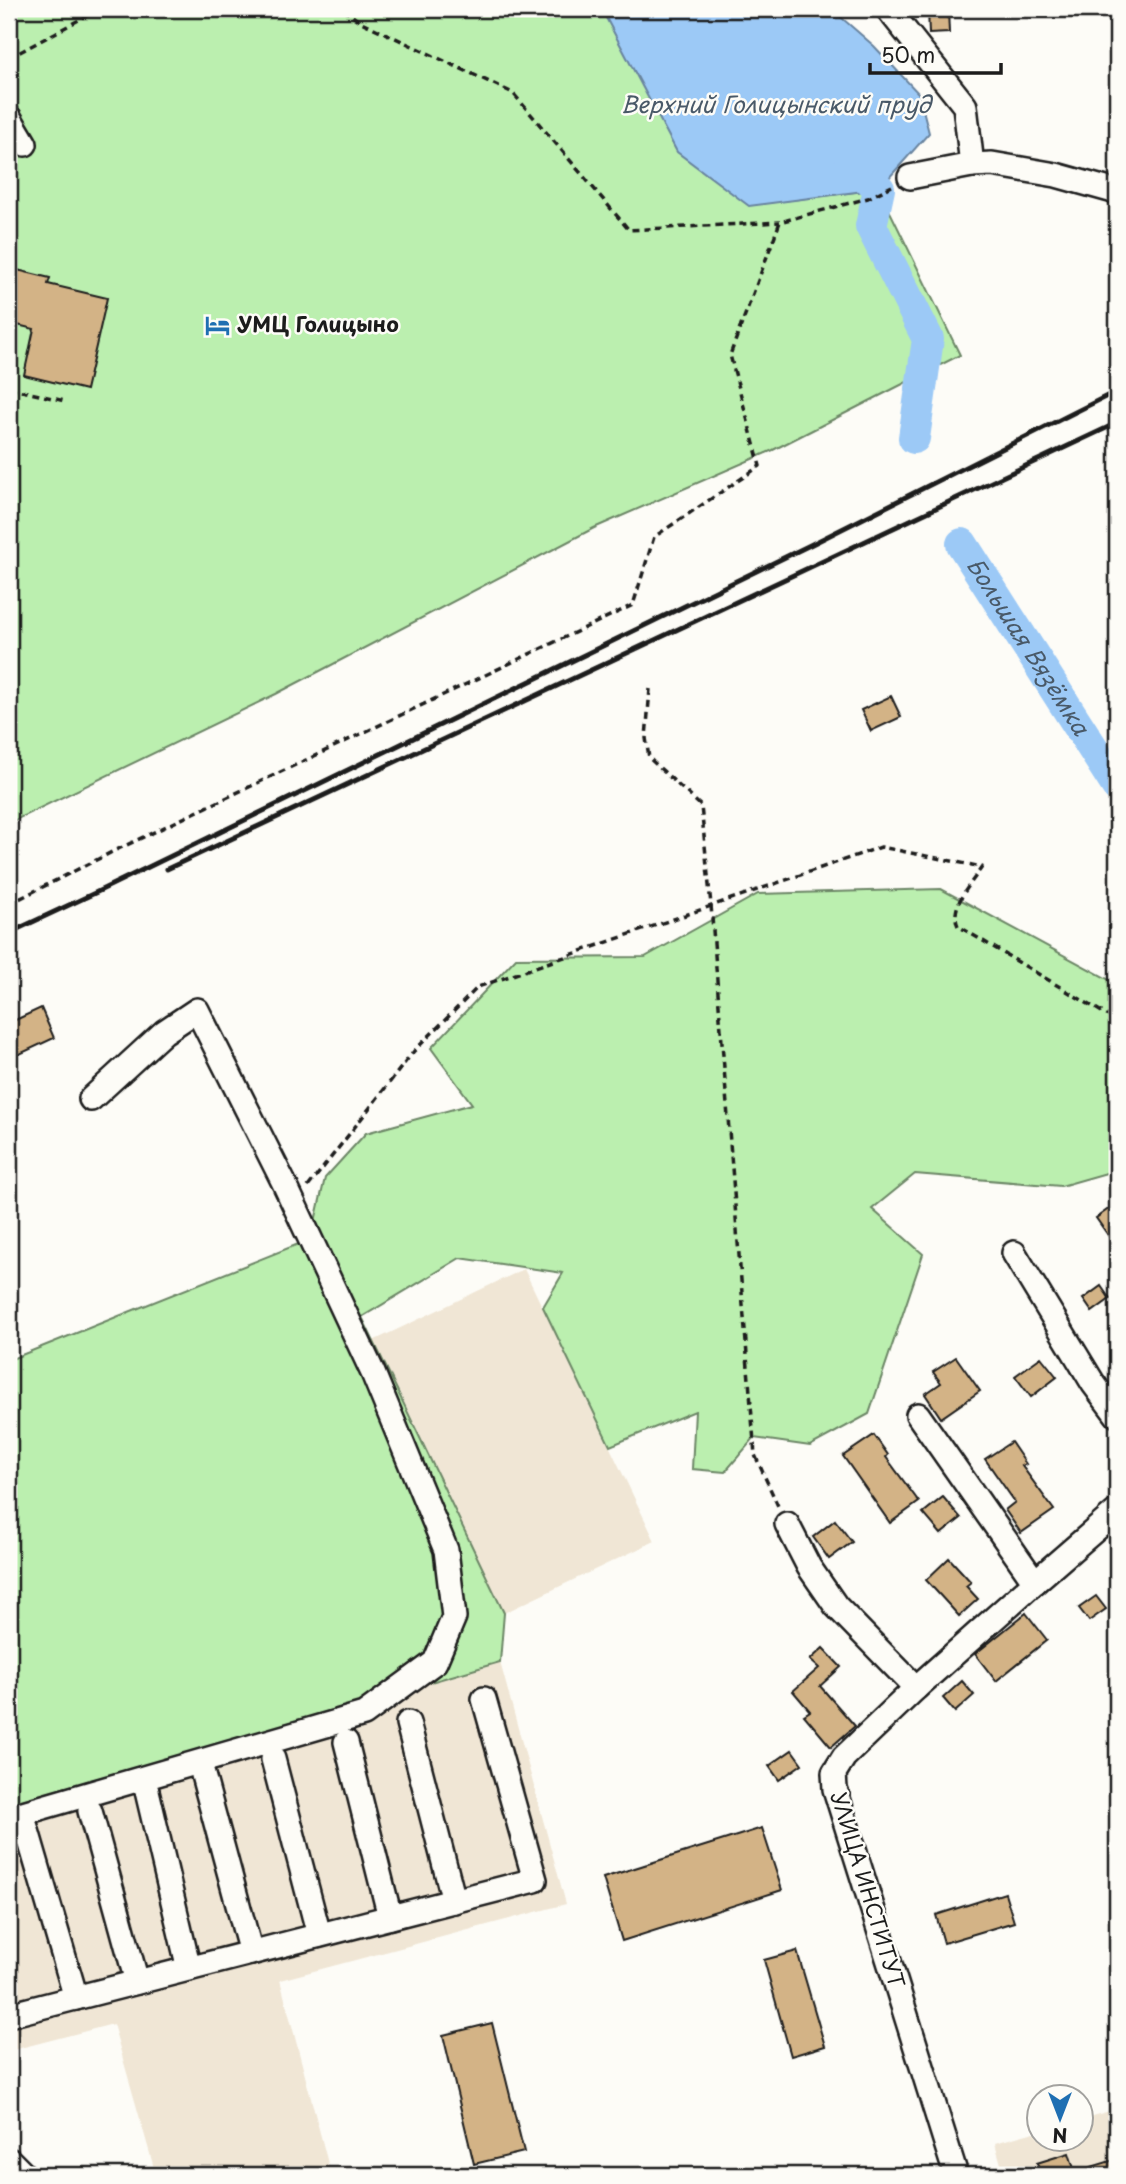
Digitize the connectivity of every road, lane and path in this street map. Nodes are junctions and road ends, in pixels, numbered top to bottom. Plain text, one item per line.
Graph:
1 (99, 9) edge
2 (343, 9) edge
3 (888, 9) edge
4 (9, 58) edge
5 (9, 117) edge
6 (25, 144) dead end
7 (972, 165) junction
8 (910, 177) joint
9 (1117, 192) edge
10 (780, 222) junction
11 (9, 388) edge
12 (65, 401) dead end
13 (650, 689) dead end
14 (9, 904) edge
15 (711, 905) junction
16 (1117, 1021) edge
17 (91, 1099) dead end
18 (294, 1205) junction
19 (1014, 1253) dead end
20 (918, 1415) dead end
21 (1117, 1415) edge
22 (1117, 1511) edge
23 (787, 1524) joint
24 (1035, 1581) junction
25 (916, 1688) junction
26 (484, 1699) dead end
27 (408, 1723) dead end
28 (346, 1742) dead end
29 (273, 1759) dead end
30 (204, 1775) dead end
31 (147, 1791) dead end
32 (90, 1811) dead end
33 (17, 1822) edge
34 (454, 1901) junction
35 (390, 1917) junction
36 (319, 1935) junction
37 (251, 1953) junction
38 (189, 1969) junction
39 (137, 1982) junction
40 (76, 1998) junction
41 (9, 2015) edge
42 (9, 2160) edge
43 (24, 2175) edge
44 (956, 2175) edge

1 - 4 path
2 - 10 path
3 - 7 street
5 - 6 street
7 - 8 street
7 - 9 street
8 - 10 path
10 - 14 path
11 - 12 path
13 - 15 path
15 - 16 path
15 - 18 path
15 - 23 path
17 - 18 street
18 - 33 street
19 - 21 street
20 - 24 street
22 - 24 street, УЛИЦА ИНСТИТУТ
23 - 25 street
24 - 25 street, УЛИЦА ИНСТИТУТ
25 - 44 street, УЛИЦА ИНСТИТУТ
26 - 34 street
27 - 34 street
28 - 35 street
29 - 36 street
30 - 37 street
31 - 38 street
32 - 39 street
33 - 40 street
34 - 35 street
35 - 36 street
36 - 37 street
37 - 38 street
38 - 39 street
39 - 40 street
40 - 41 street
42 - 43 street

